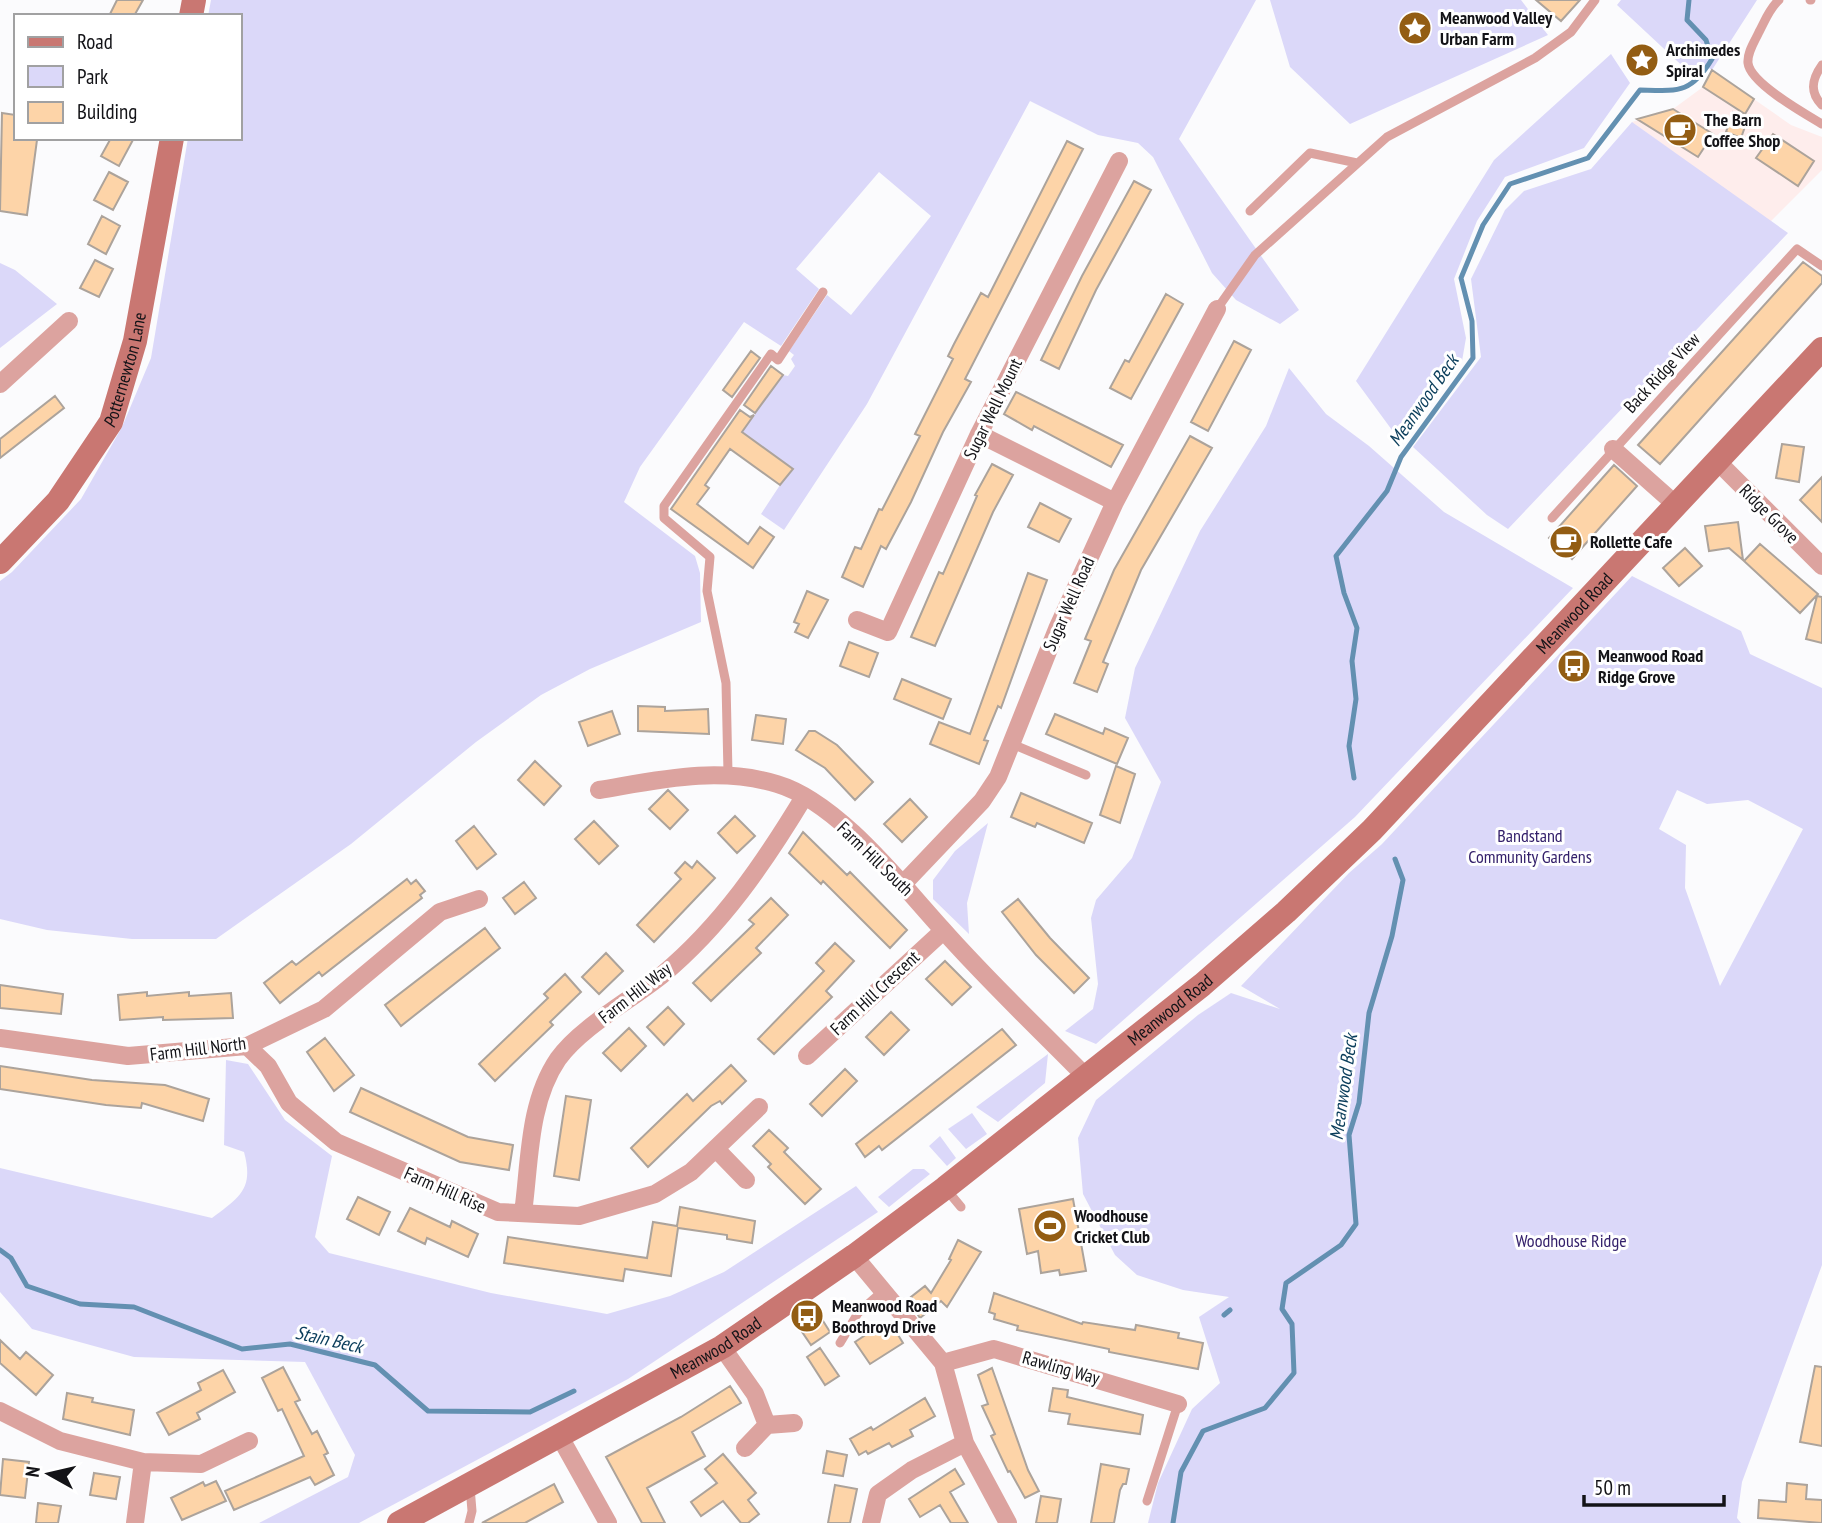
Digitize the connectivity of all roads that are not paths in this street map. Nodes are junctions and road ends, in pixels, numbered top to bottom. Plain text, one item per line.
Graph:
1 (1595, 0) edge
2 (1779, 0) edge
3 (1822, 65) edge
4 (1822, 105) edge
5 (1822, 124) edge
6 (172, 140) edge
7 (1119, 161) dead end
8 (1357, 163) junction
9 (1250, 211) dead end
10 (1822, 266) edge
11 (822, 292) dead end
12 (1217, 309) joint
13 (69, 321) dead end
14 (1822, 349) edge
15 (0, 384) edge
16 (979, 434) junction
17 (1613, 449) junction
18 (1717, 461) junction
19 (1115, 502) junction
20 (1675, 504) junction
21 (1552, 518) dead end
22 (0, 562) edge
23 (1822, 566) edge
24 (857, 620) dead end
25 (1012, 744) junction
26 (728, 773) junction
27 (1086, 775) dead end
28 (599, 790) dead end
29 (804, 797) junction
30 (904, 883) junction
31 (479, 899) dead end
32 (943, 930) junction
33 (0, 1038) edge
34 (247, 1046) junction
35 (807, 1056) dead end
36 (1087, 1078) junction
37 (760, 1107) dead end
38 (716, 1149) junction
39 (746, 1180) dead end
40 (945, 1188) junction
41 (961, 1207) dead end
42 (523, 1213) junction
43 (854, 1256) junction
44 (883, 1291) junction
45 (840, 1343) dead end
46 (722, 1347) junction
47 (943, 1363) junction
48 (1178, 1404) joint
49 (0, 1411) edge
50 (794, 1423) dead end
51 (767, 1425) junction
52 (560, 1437) junction
53 (249, 1441) dead end
54 (965, 1443) junction
55 (745, 1448) dead end
56 (142, 1462) junction
57 (470, 1487) junction
58 (1146, 1501) dead end
59 (135, 1523) edge
60 (399, 1523) edge
61 (469, 1523) edge
62 (608, 1523) edge
63 (870, 1523) edge
64 (1008, 1523) edge

1 - 8 lane
2 - 5 lane
3 - 4 lane
6 - 22 street, Potternewton Lane
7 - 16 street, Sugar Well Mount
8 - 9 lane
8 - 12 lane
10 - 17 lane, Back Ridge View
11 - 26 lane
12 - 19 street, Sugar Well Road
13 - 15 street
14 - 18 street, Meanwood Road
16 - 19 street
16 - 24 street, Sugar Well Mount
17 - 20 street
17 - 21 lane, Back Ridge View
18 - 20 street, Meanwood Road
18 - 23 street, Ridge Grove
19 - 25 street, Sugar Well Road
20 - 36 street, Meanwood Road
25 - 27 lane
25 - 30 street, Sugar Well Road
26 - 28 street, Farm Hill South
26 - 29 street, Farm Hill South
29 - 30 street, Farm Hill South
29 - 42 street, Farm Hill Way
30 - 32 street, Farm Hill South
31 - 34 street, Farm Hill North
32 - 35 street, Farm Hill Crescent
32 - 36 street, Farm Hill South
33 - 34 street, Farm Hill North
34 - 42 street, Farm Hill Rise
36 - 40 street, Meanwood Road
37 - 38 street, Farm Hill Rise
38 - 39 street
38 - 42 street, Farm Hill Rise
40 - 41 lane
40 - 43 street, Meanwood Road
43 - 44 street
43 - 46 street, Meanwood Road
44 - 45 lane
44 - 47 street
46 - 51 street
46 - 52 street, Meanwood Road
47 - 48 street, Rawling Way
47 - 54 street
48 - 58 lane
49 - 56 street
50 - 51 street
51 - 55 street
52 - 57 street, Meanwood Road
52 - 62 street
53 - 56 street
54 - 63 street
54 - 64 street
56 - 59 street
57 - 60 street, Meanwood Road
57 - 61 lane

